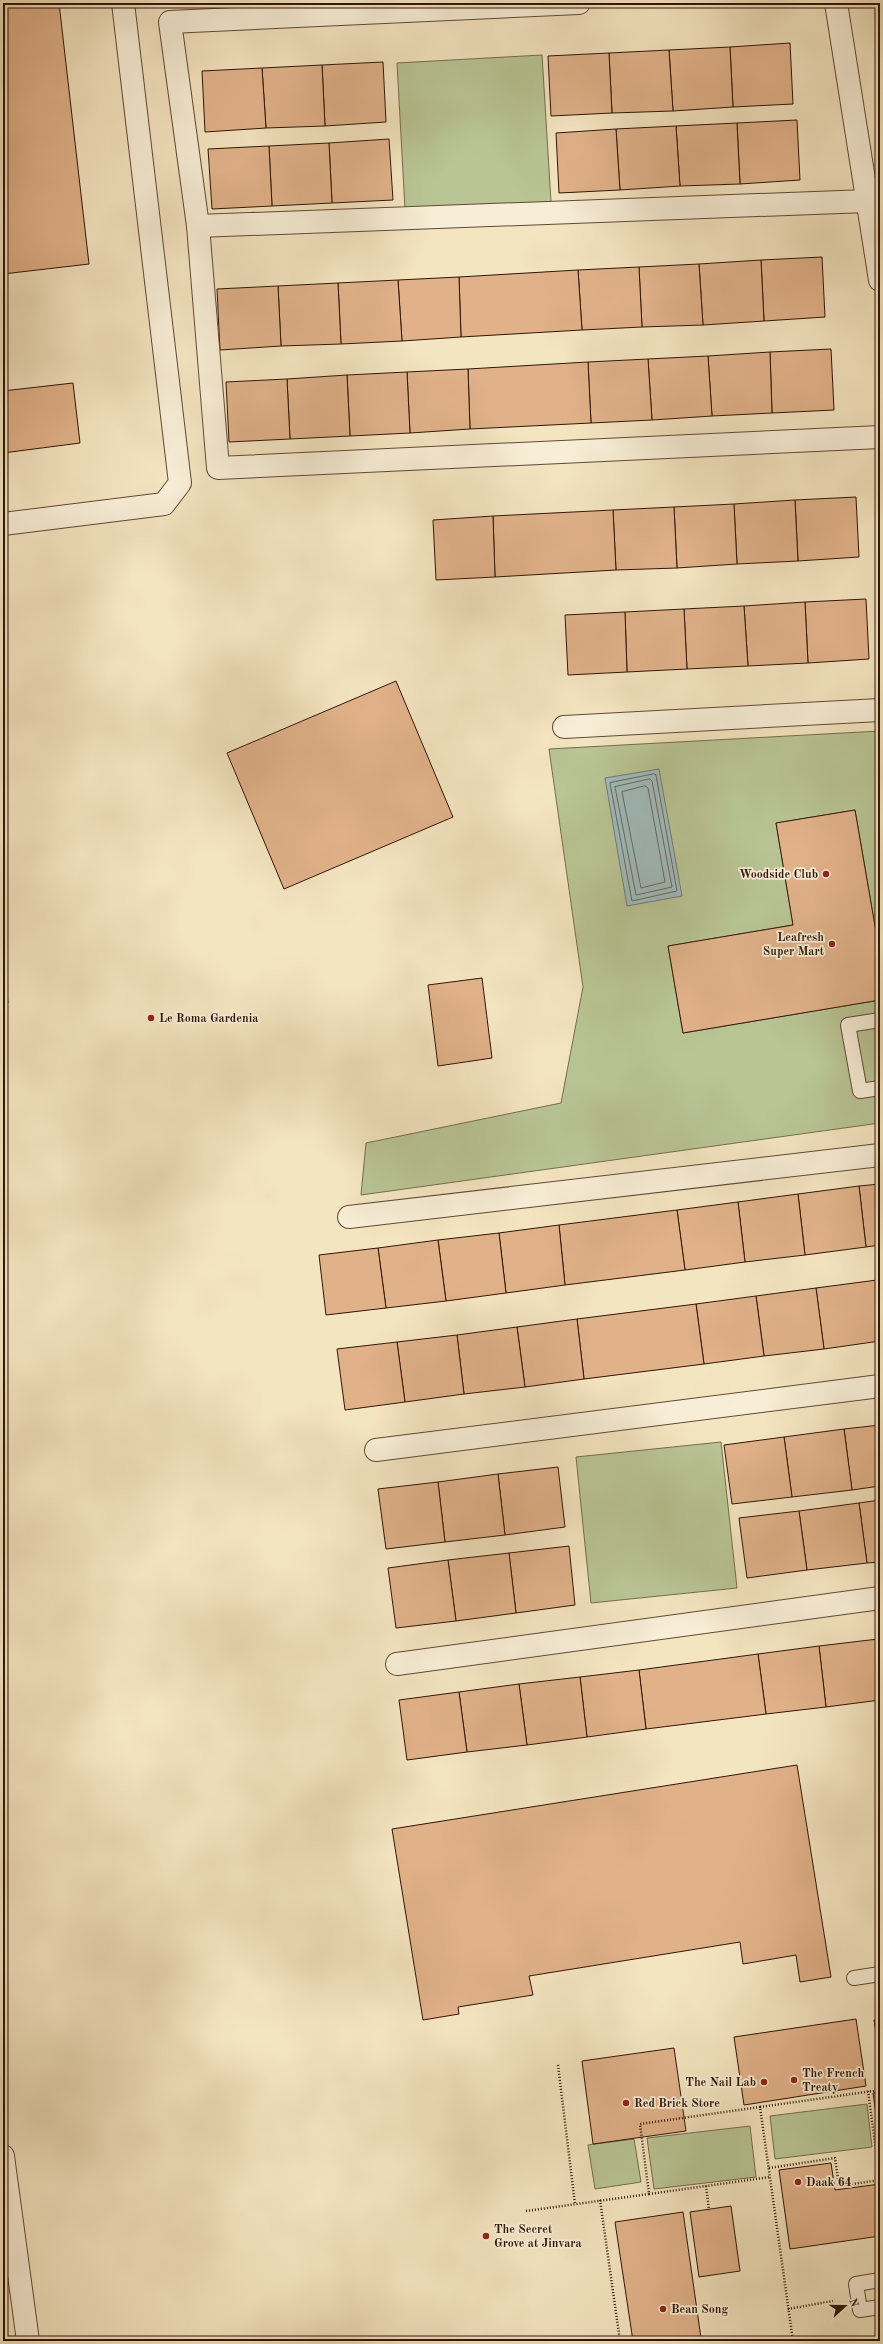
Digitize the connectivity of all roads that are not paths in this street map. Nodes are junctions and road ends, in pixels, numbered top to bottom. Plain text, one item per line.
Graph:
1 (123, 3) edge
2 (579, 3) edge
3 (836, 3) edge
4 (169, 12) edge
5 (867, 201) junction
6 (198, 226) junction
7 (880, 280) edge
8 (880, 438) edge
9 (3, 524) edge
10 (880, 710) edge
11 (564, 727) dead end
12 (880, 1020) edge
13 (880, 1088) edge
14 (880, 1155) edge
15 (349, 1217) dead end
16 (880, 1386) edge
17 (376, 1450) dead end
18 (880, 1598) edge
19 (397, 1664) dead end
20 (880, 1974) edge
21 (854, 1978) dead end
22 (3, 2156) edge
23 (880, 2280) edge
24 (880, 2307) edge
25 (28, 2341) edge

1 - 9 street
2 - 4 street
3 - 5 street
4 - 6 street
5 - 6 street
5 - 7 street
6 - 8 street
10 - 11 street
12 - 13 lane
14 - 15 street
16 - 17 street
18 - 19 street
20 - 21 lane
22 - 25 street
23 - 24 lane

